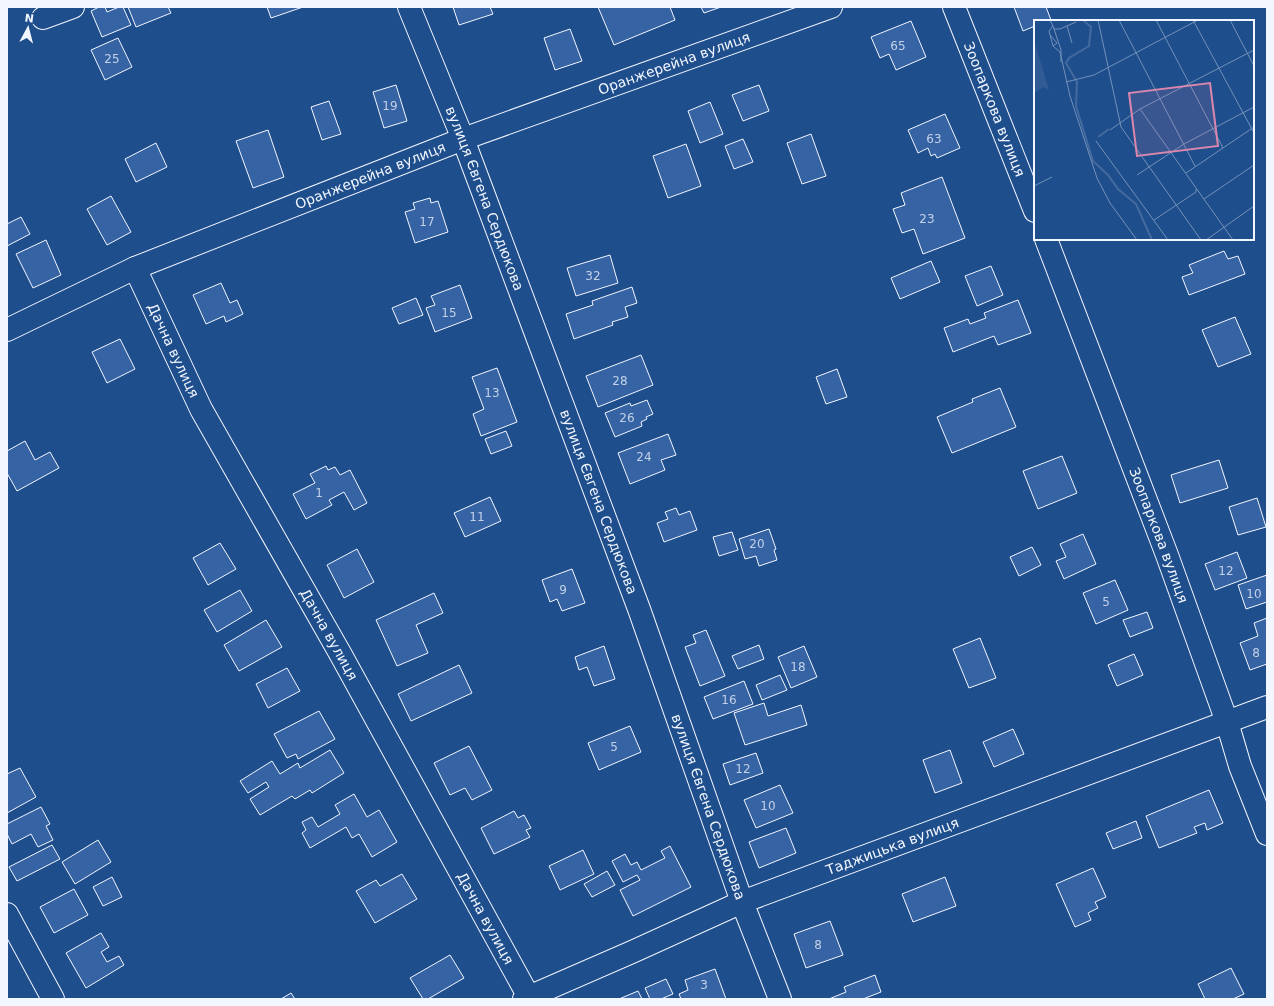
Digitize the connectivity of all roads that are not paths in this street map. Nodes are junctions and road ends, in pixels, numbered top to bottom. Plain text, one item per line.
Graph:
1 (73, 7) edge
2 (408, 7) edge
3 (831, 7) edge
4 (954, 7) edge
5 (42, 18) dead end
6 (463, 139) junction
7 (1034, 208) edge
8 (1046, 240) edge
9 (135, 268) junction
10 (7, 330) edge
11 (1267, 707) edge
12 (1227, 722) junction
13 (1267, 834) edge
14 (742, 902) junction
15 (7, 914) edge
16 (527, 998) edge
17 (53, 999) edge
18 (780, 999) edge

1 - 5 street
2 - 6 street, вулиця Євгена Сердюкова
3 - 6 street, Оранжерейна вулиця
4 - 7 street, Зоопаркова вулиця
6 - 9 street, Оранжерейна вулиця
6 - 14 street, вулиця Євгена Сердюкова
8 - 12 street, Зоопаркова вулиця
9 - 10 street, Оранжерейна вулиця
9 - 16 street, Дачна вулиця
11 - 12 street, Таджицька вулиця
12 - 13 street, Зоопаркова вулиця
12 - 14 street, Таджицька вулиця
14 - 16 street, Таджицька вулиця
14 - 18 street, вулиця Євгена Сердюкова
15 - 17 street

